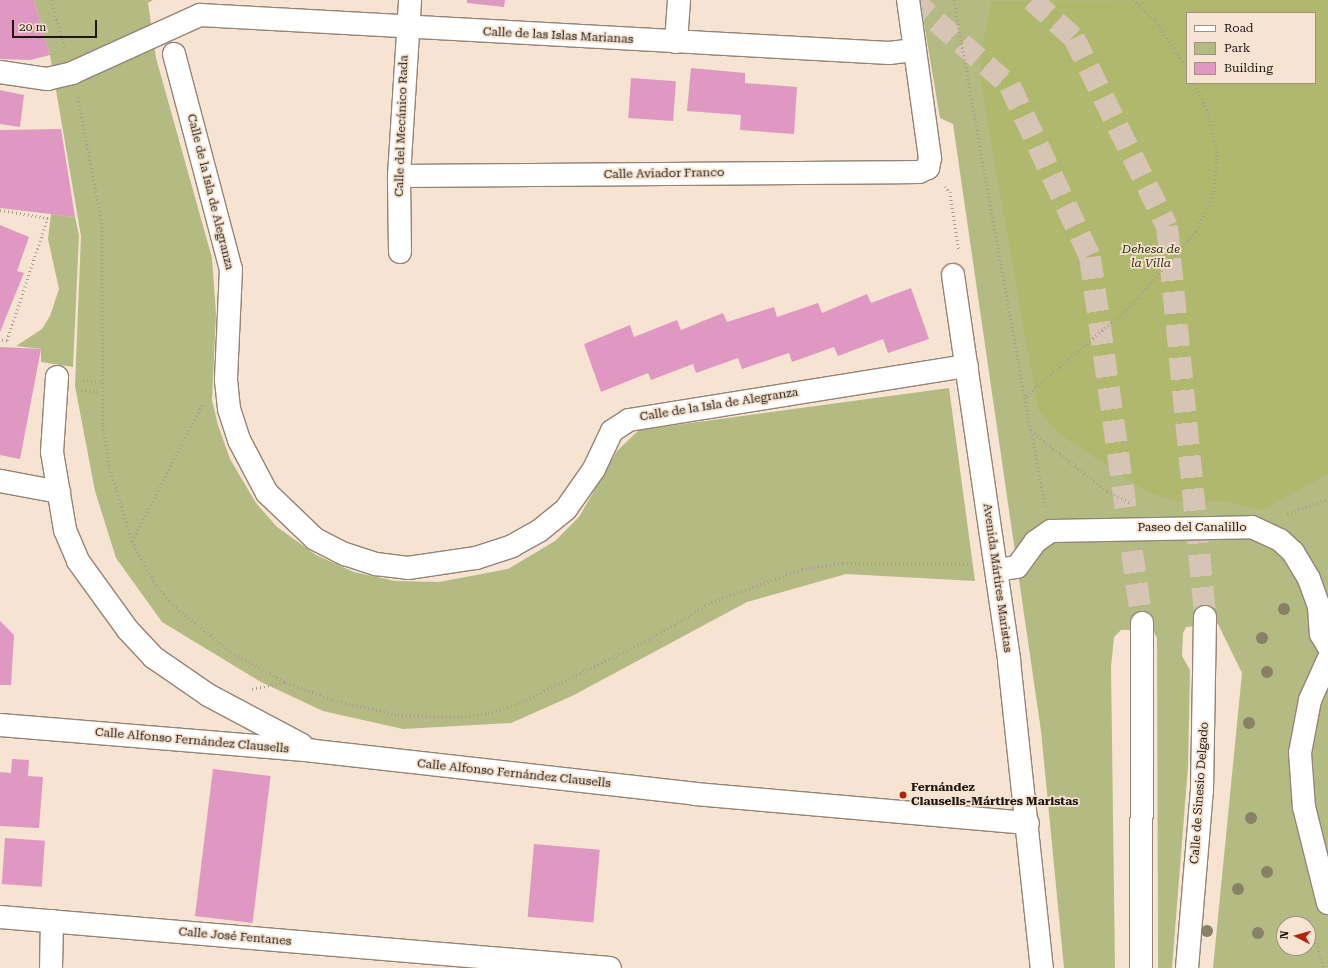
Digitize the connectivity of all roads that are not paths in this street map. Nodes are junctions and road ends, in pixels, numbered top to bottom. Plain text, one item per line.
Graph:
1 (410, 0) edge
2 (678, 0) edge
3 (908, 0) edge
4 (198, 7) edge
5 (406, 28) junction
6 (676, 42) junction
7 (915, 50) junction
8 (174, 54) dead end
9 (0, 72) edge
10 (399, 176) junction
11 (400, 252) dead end
12 (953, 275) road end
13 (967, 366) junction
14 (57, 377) dead end
15 (0, 480) edge
16 (59, 492) junction
17 (997, 570) junction
18 (1206, 617) tunnel mouth
19 (1142, 622) tunnel mouth
20 (1328, 646) edge
21 (1328, 660) edge
22 (0, 725) edge
23 (314, 751) junction
24 (1028, 823) junction
25 (1328, 903) edge
26 (0, 917) edge
27 (52, 921) junction
28 (417, 960) edge
29 (51, 968) edge
30 (610, 968) edge
31 (1042, 968) edge
32 (1141, 968) edge
33 (1187, 968) edge

1 - 5 street, Calle del Mecánico Rada
2 - 6 street
3 - 7 street
4 - 5 street, Calle de las Islas Marianas
4 - 9 street
5 - 6 street, Calle de las Islas Marianas
5 - 10 street, Calle del Mecánico Rada
6 - 7 street, Calle de las Islas Marianas
7 - 10 street, Calle Aviador Franco
8 - 13 street, Calle de la Isla de Alegranza
10 - 11 street, Calle del Mecánico Rada
12 - 13 street, Avenida Mártires Maristas
13 - 17 street, Avenida Mártires Maristas
14 - 16 street
15 - 16 street
16 - 23 street
17 - 20 street, Paseo del Canalillo
17 - 24 street, Avenida Mártires Maristas
18 - 33 street, Calle de Sinesio Delgado
19 - 32 street
21 - 25 street
22 - 23 street, Calle Alfonso Fernández Clausells
23 - 24 street, Calle Alfonso Fernández Clausells
24 - 31 street, Avenida Mártires Maristas
26 - 27 street, Calle José Fentanes
27 - 28 street, Calle José Fentanes
27 - 29 street
28 - 30 street, Calle José Fentanes

